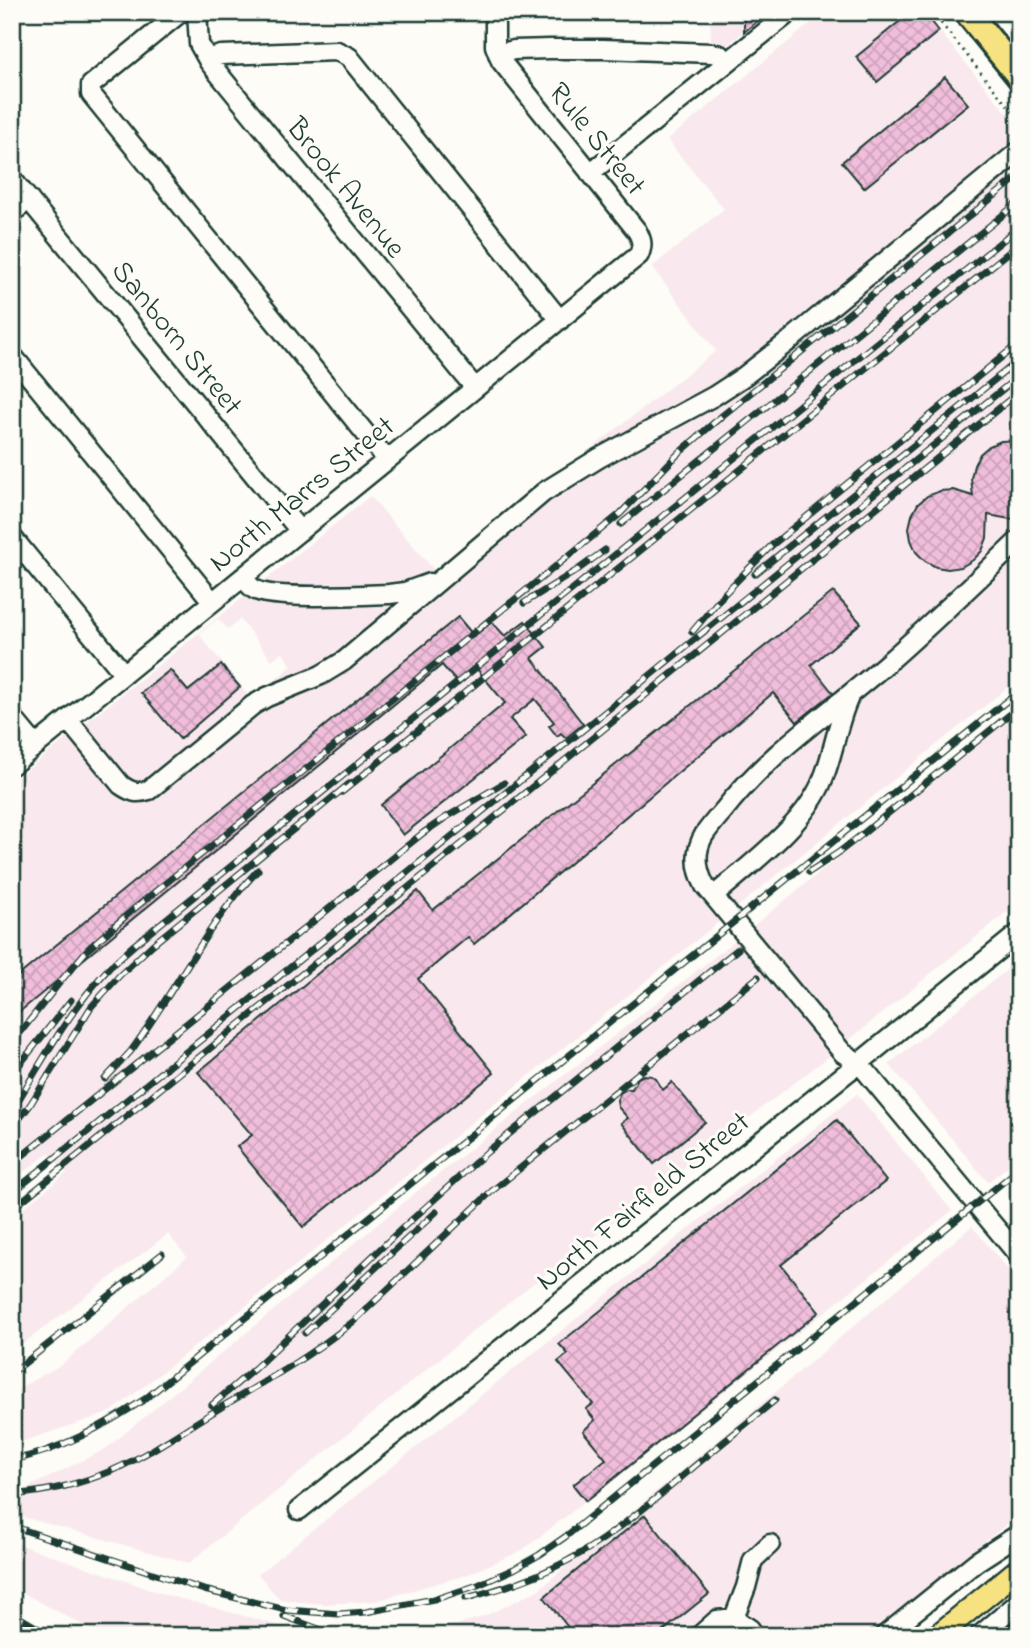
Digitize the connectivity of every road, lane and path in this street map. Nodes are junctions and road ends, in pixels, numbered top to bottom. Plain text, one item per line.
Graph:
1 (181, 12) edge
2 (197, 12) edge
3 (495, 12) edge
4 (790, 12) edge
5 (932, 12) edge
6 (967, 12) edge
7 (999, 12) edge
8 (1019, 36) edge
9 (498, 54) junction
10 (209, 62) junction
11 (728, 62) junction
12 (1019, 76) edge
13 (1019, 120) edge
14 (1019, 151) edge
15 (590, 173) junction
16 (12, 179) edge
17 (29, 199) junction
18 (12, 213) edge
19 (603, 286) joint
20 (560, 320) junction
21 (12, 355) edge
22 (475, 388) junction
23 (387, 460) junction
24 (300, 531) junction
25 (12, 537) edge
26 (1019, 540) edge
27 (243, 577) junction
28 (443, 578) junction
29 (212, 601) junction
30 (124, 674) junction
31 (851, 693) junction
32 (12, 717) edge
33 (68, 720) junction
34 (36, 746) junction
35 (12, 765) edge
36 (714, 896) junction
37 (1019, 933) edge
38 (859, 1063) junction
39 (1019, 1256) edge
40 (299, 1510) dead end
41 (1019, 1534) edge
42 (771, 1544) dead end
43 (1019, 1569) edge
44 (1019, 1602) edge
45 (734, 1618) junction
46 (1019, 1632) edge
47 (939, 1634) edge
48 (699, 1636) edge
49 (755, 1636) edge
50 (884, 1636) edge
51 (979, 1636) edge
52 (1014, 1636) edge

1 - 23 street
2 - 10 street, Brook Avenue
3 - 9 street, Rule Street
4 - 11 street
5 - 13 path
6 - 12 highway
7 - 8 path
9 - 11 street
9 - 15 street, Rule Street
10 - 20 street
10 - 22 street, Brook Avenue
11 - 15 street
14 - 28 street
15 - 19 street, Rule Street
16 - 17 street, Sanborn Street
17 - 18 street
17 - 24 street, Sanborn Street
19 - 20 street, North Marrs Street
20 - 22 street, North Marrs Street
21 - 29 street
22 - 23 street, North Marrs Street
23 - 24 street, North Marrs Street
24 - 27 street, North Marrs Street
25 - 30 street
26 - 31 street
27 - 28 street
27 - 29 street, North Marrs Street
28 - 33 street
29 - 30 street, North Marrs Street
30 - 33 street, North Marrs Street
31 - 36 street
31 - 36 street
32 - 34 street
33 - 34 street, North Marrs Street
34 - 35 street, North Marrs Street
36 - 38 street
37 - 38 street, North Fairfield Street
38 - 39 street
38 - 40 street, North Fairfield Street
41 - 50 street
42 - 45 street
43 - 47 main road
44 - 51 street
45 - 48 street
45 - 49 street
46 - 52 street

